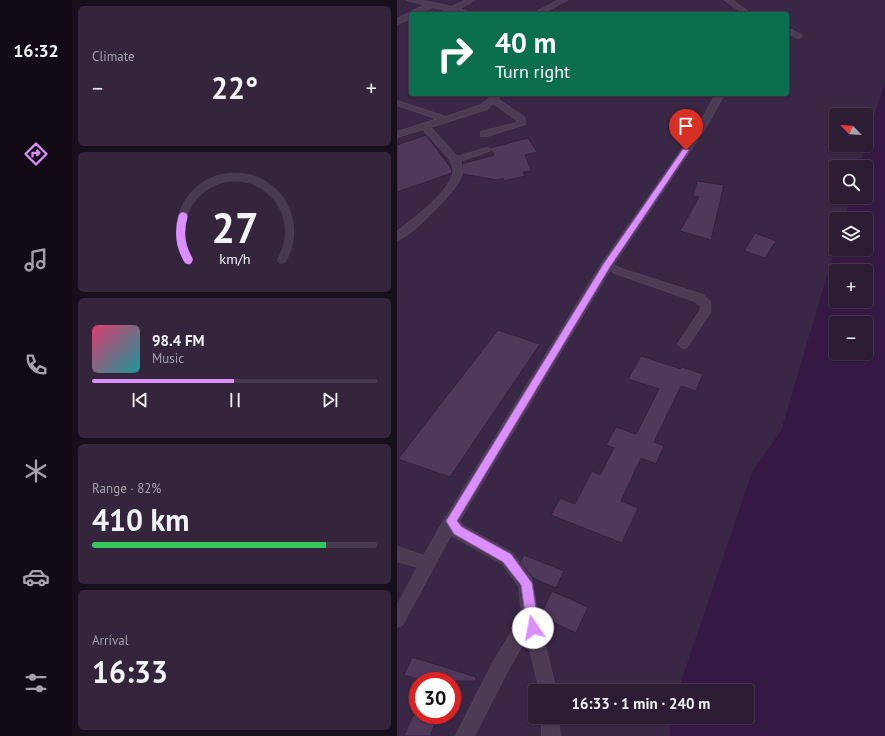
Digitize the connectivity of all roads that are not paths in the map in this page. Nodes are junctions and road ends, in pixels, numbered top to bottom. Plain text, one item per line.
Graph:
1 (409, 0) edge
2 (471, 0) edge
3 (563, 0) edge
4 (728, 0) edge
5 (431, 5) junction
6 (452, 10) junction
7 (418, 12) edge
8 (462, 12) edge
9 (541, 12) edge
10 (745, 12) edge
11 (409, 16) edge
12 (397, 22) edge
13 (789, 31) edge
14 (799, 36) dead end
15 (719, 96) edge
16 (496, 97) edge
17 (397, 103) edge
18 (446, 119) junction
19 (425, 126) junction
20 (484, 134) dead end
21 (397, 135) edge
22 (487, 150) dead end
23 (454, 160) junction
24 (397, 222) edge
25 (407, 228) junction
26 (397, 236) edge
27 (607, 265) junction
28 (683, 344) dead end
29 (451, 521) junction
30 (397, 554) edge
31 (427, 564) junction
32 (530, 616) junction
33 (397, 620) edge
34 (546, 684) edge
35 (550, 724) edge
36 (465, 736) edge
37 (551, 736) edge

1 - 5 street
2 - 6 street
3 - 9 street
4 - 10 lane
5 - 6 street
5 - 7 street
6 - 8 street
11 - 12 street
13 - 14 lane
15 - 27 street
16 - 18 lane
16 - 20 lane
17 - 18 lane
18 - 19 lane
19 - 21 lane
19 - 23 lane
22 - 23 lane
23 - 25 lane
24 - 25 lane
25 - 26 lane
27 - 28 lane
27 - 29 street
29 - 31 lane
29 - 32 street
30 - 31 lane
31 - 33 lane
32 - 34 street
32 - 36 street
35 - 37 street

